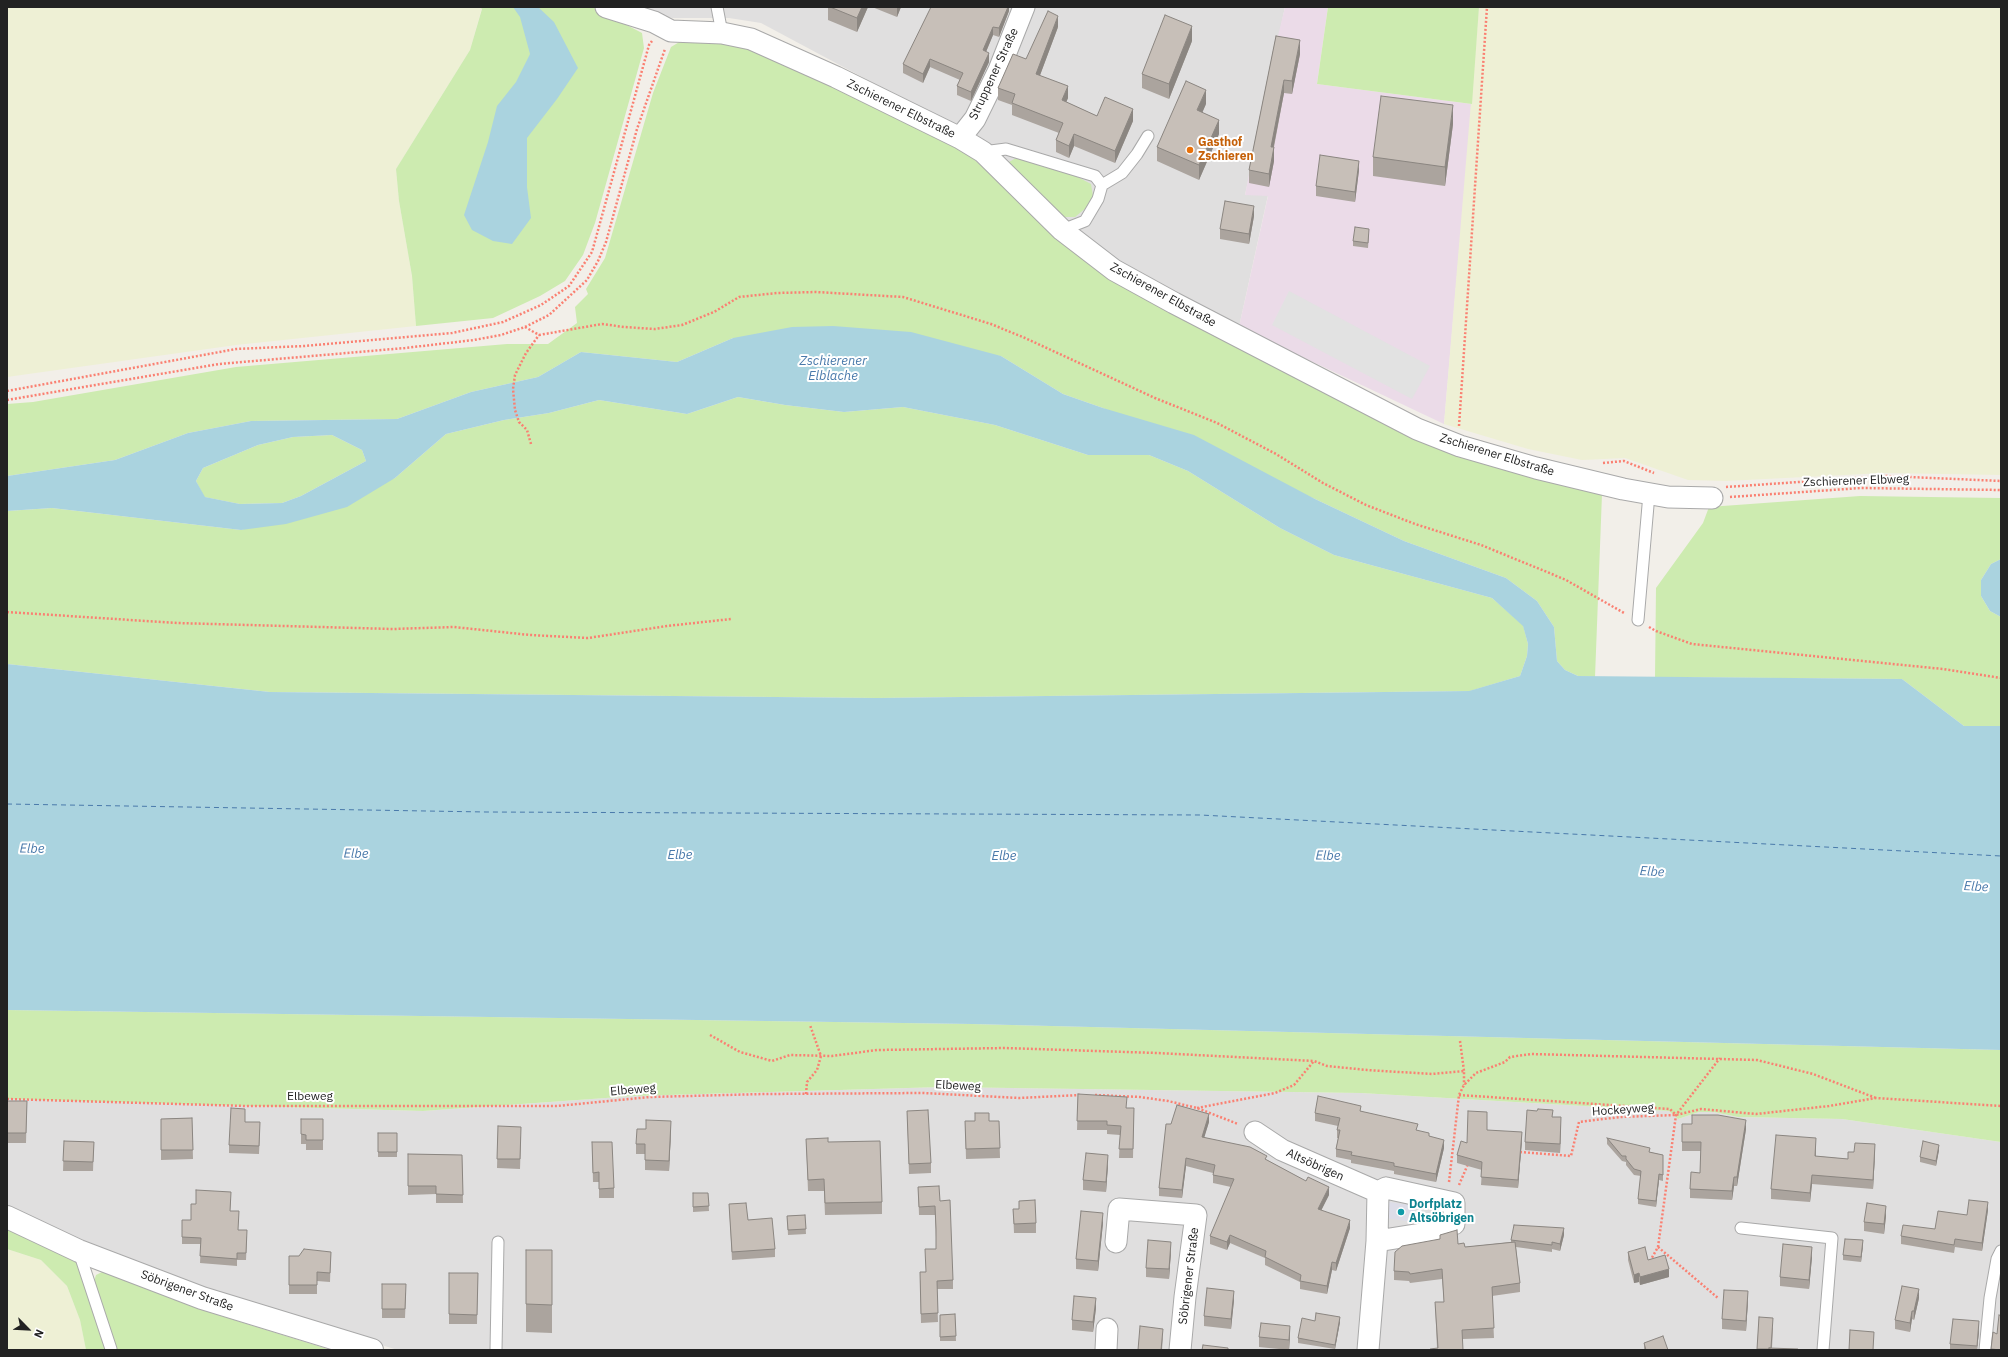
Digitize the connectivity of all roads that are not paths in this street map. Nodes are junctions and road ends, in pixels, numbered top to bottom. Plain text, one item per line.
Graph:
1 (606, 7) edge
2 (717, 7) edge
3 (1024, 7) edge
4 (722, 32) junction
5 (1148, 136) dead end
6 (960, 138) junction
7 (983, 152) junction
8 (1102, 185) junction
9 (1062, 230) junction
10 (1717, 492) road end
11 (1649, 494) junction
12 (1638, 620) road end
13 (1255, 1132) road end
14 (1378, 1192) junction
15 (7, 1217) edge
16 (1741, 1228) dead end
17 (1377, 1241) junction
18 (498, 1242) dead end
19 (1116, 1242) dead end
20 (79, 1251) junction
21 (2001, 1251) edge
22 (1107, 1329) dead end
23 (111, 1349) dead end
24 (372, 1350) edge
25 (496, 1350) edge
26 (1106, 1350) edge
27 (1180, 1350) edge
28 (1368, 1350) edge
29 (1823, 1350) edge
30 (1986, 1350) edge

1 - 4 street, Zschierener Elbstraße
2 - 4 lane
3 - 6 street, Struppener Straße
4 - 6 street, Zschierener Elbstraße
5 - 8 lane
6 - 7 street, Zschierener Elbstraße
7 - 8 lane
7 - 9 street, Zschierener Elbstraße
8 - 9 lane
9 - 11 street, Zschierener Elbstraße
10 - 11 street, Zschierener Elbstraße
11 - 12 lane
13 - 14 street, Altsöbrigen
14 - 17 street
14 - 17 street, Altsöbrigen
15 - 20 street, Söbrigener Straße
16 - 29 lane
17 - 28 street
18 - 25 lane
19 - 27 street, Söbrigener Straße
20 - 23 lane
20 - 24 street, Söbrigener Straße
21 - 30 lane
22 - 26 street

